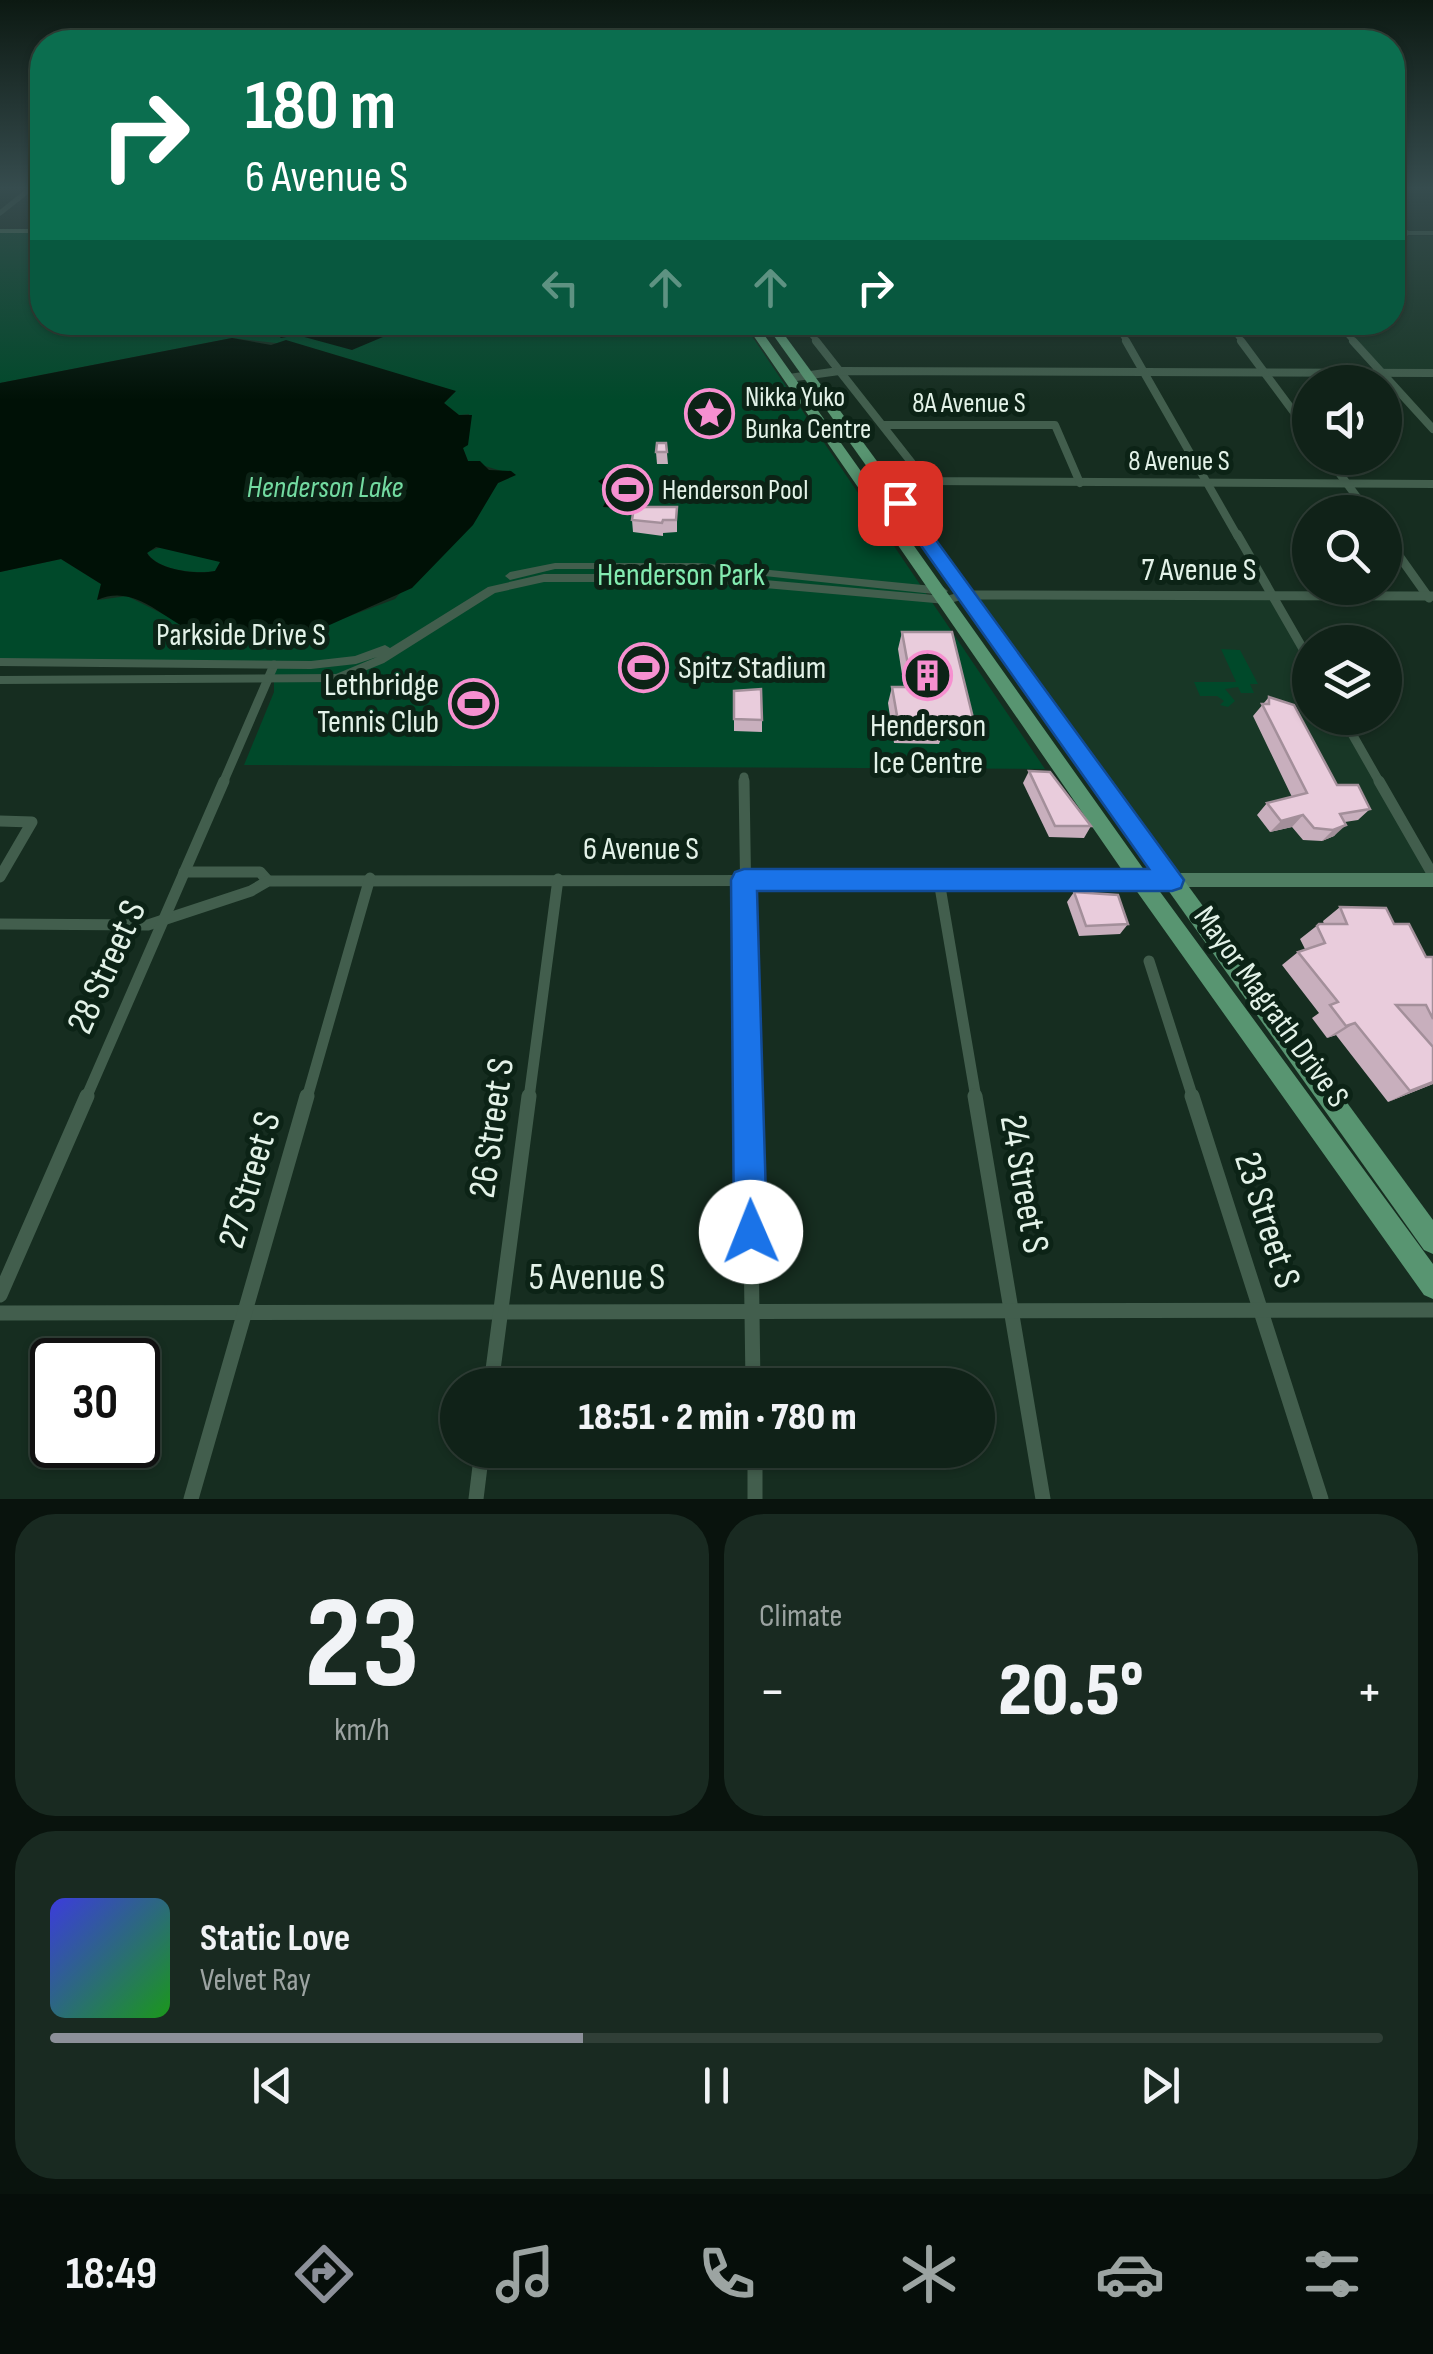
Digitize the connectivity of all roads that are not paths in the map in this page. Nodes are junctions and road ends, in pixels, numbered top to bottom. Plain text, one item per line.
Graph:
1 (761, 335) edge
2 (776, 335) edge
3 (812, 335) edge
4 (1122, 335) edge
5 (1237, 335) edge
6 (1348, 335) edge
7 (1376, 365) edge
8 (840, 371) junction
9 (1143, 372) junction
10 (1264, 372) junction
11 (1292, 372) edge
12 (1402, 372) edge
13 (1433, 372) edge
14 (798, 377) junction
15 (1402, 394) edge
16 (1292, 410) edge
17 (883, 425) junction
18 (1433, 429) edge
19 (1340, 475) edge
20 (1080, 483) junction
21 (1208, 484) junction
22 (1347, 484) junction
23 (1433, 484) edge
24 (1355, 495) edge
25 (1402, 559) edge
26 (950, 595) junction
27 (1272, 596) junction
28 (1431, 598) edge
29 (1292, 630) edge
30 (0, 662) edge
31 (274, 665) junction
32 (0, 680) edge
33 (268, 681) junction
34 (1352, 735) edge
35 (744, 777) dead end
36 (0, 821) edge
37 (184, 872) junction
38 (0, 877) edge
39 (370, 878) junction
40 (1433, 878) edge
41 (558, 879) junction
42 (744, 880) junction
43 (1140, 880) junction
44 (1172, 880) junction
45 (268, 881) junction
46 (939, 881) junction
47 (163, 920) junction
48 (0, 924) edge
49 (1149, 961) dead end
50 (1433, 1241) edge
51 (1433, 1286) edge
52 (0, 1295) edge
53 (247, 1310) junction
54 (501, 1310) junction
55 (752, 1310) junction
56 (1012, 1310) junction
57 (1433, 1310) edge
58 (1263, 1312) junction
59 (0, 1313) edge
60 (493, 1368) edge
61 (754, 1368) edge
62 (480, 1468) edge
63 (754, 1468) edge
64 (192, 1499) edge
65 (476, 1499) edge
66 (755, 1499) edge
67 (1044, 1499) edge
68 (1322, 1499) edge

1 - 14 main road, Mayor Magrath Drive S
2 - 14 main road, Mayor Magrath Drive S
3 - 8 street
4 - 9 street
5 - 10 street
6 - 7 street
8 - 9 street
8 - 14 street
8 - 17 street
9 - 10 street
9 - 21 street
10 - 11 street
10 - 16 street
12 - 13 street
14 - 26 main road, Mayor Magrath Drive S
15 - 18 street
17 - 20 street, 8 Avenue S
17 - 20 street, 8A Avenue S
19 - 22 street
20 - 21 street, 8 Avenue S
21 - 22 street, 8 Avenue S
21 - 27 street
22 - 23 street, 8 Avenue S
22 - 24 street
25 - 28 street
26 - 27 street, 7 Avenue S
26 - 31 street, Parkside Drive S
26 - 33 street, Parkside Drive S
26 - 43 main road, Mayor Magrath Drive S
26 - 44 main road, Mayor Magrath Drive S
27 - 28 street, 7 Avenue S
27 - 29 street
30 - 31 street, Parkside Drive S
31 - 33 street, 28 Street S
32 - 33 street, Parkside Drive S
33 - 37 street, 28 Street S
34 - 40 street
35 - 42 street
36 - 38 street
37 - 45 street, 6 Avenue S
37 - 47 street, 28 Street S
39 - 41 street, 6 Avenue S
39 - 45 street, 6 Avenue S
39 - 53 street, 27 Street S
40 - 44 main road, 6 Avenue S
41 - 42 street, 6 Avenue S
41 - 54 street, 26 Street S
42 - 46 street, 6 Avenue S
42 - 55 street
43 - 44 main road, 6 Avenue S
43 - 46 street, 6 Avenue S
43 - 51 main road, Mayor Magrath Drive S
44 - 50 main road, Mayor Magrath Drive S
45 - 47 street, 6 Avenue S
46 - 56 street, 24 Street S
47 - 48 street, 6 Avenue S
47 - 52 street, 28 Street S
49 - 58 street, 23 Street S
53 - 54 street, 5 Avenue S
53 - 59 street, 5 Avenue S
53 - 64 street, 27 Street S
54 - 55 street, 5 Avenue S
54 - 60 street, 26 Street S
55 - 56 street, 5 Avenue S
55 - 61 street
56 - 58 street, 5 Avenue S
56 - 67 street, 24 Street S
57 - 58 street, 5 Avenue S
58 - 68 street, 23 Street S
62 - 65 street
63 - 66 street

